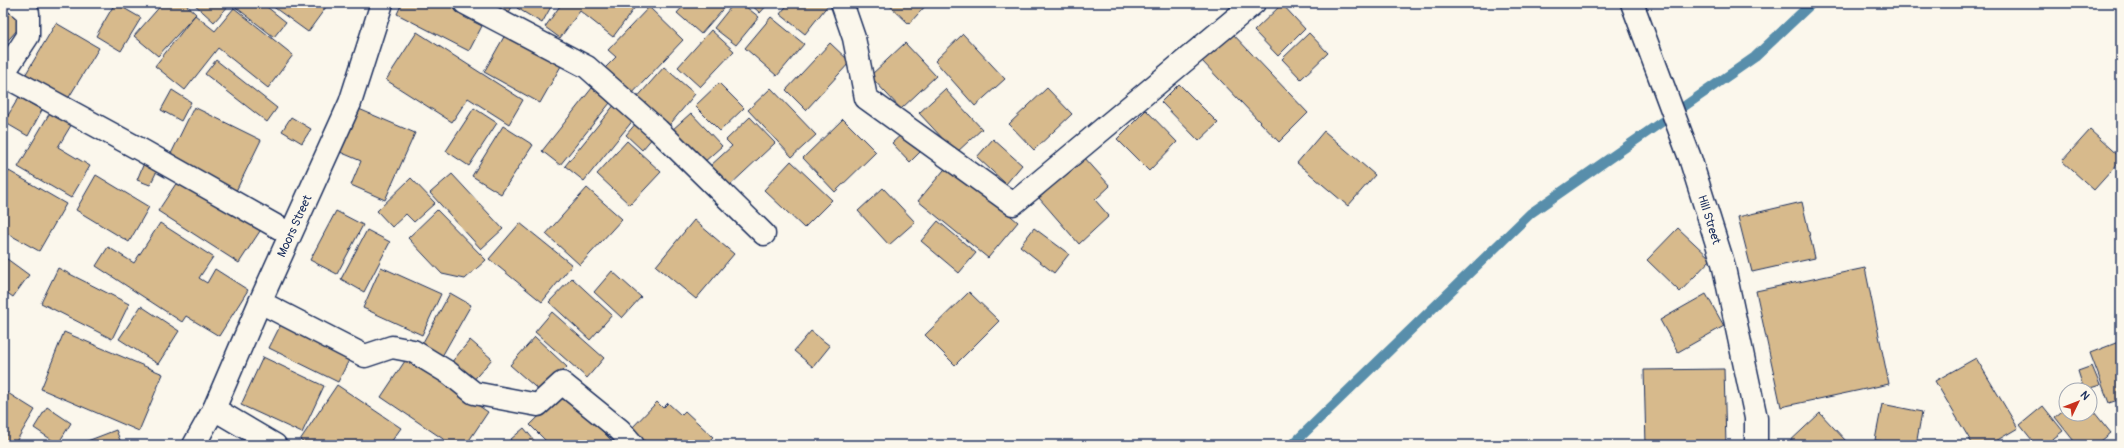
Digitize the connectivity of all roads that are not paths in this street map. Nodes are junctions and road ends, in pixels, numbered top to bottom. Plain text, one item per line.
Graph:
1 (16, 3) edge
2 (382, 3) edge
3 (464, 3) edge
4 (842, 3) edge
5 (1254, 3) edge
6 (1632, 3) edge
7 (3, 74) edge
8 (290, 234) junction
9 (764, 234) dead end
10 (260, 302) junction
11 (214, 409) junction
12 (194, 445) edge
13 (274, 445) edge
14 (634, 445) edge
15 (1756, 445) edge

1 - 7 street
2 - 8 street, Moors Street
3 - 9 street
4 - 5 street
6 - 15 street, Hill Street
7 - 8 street
8 - 10 street, Moors Street
10 - 11 street, Moors Street
10 - 14 street
11 - 12 street, Moors Street
11 - 13 street

